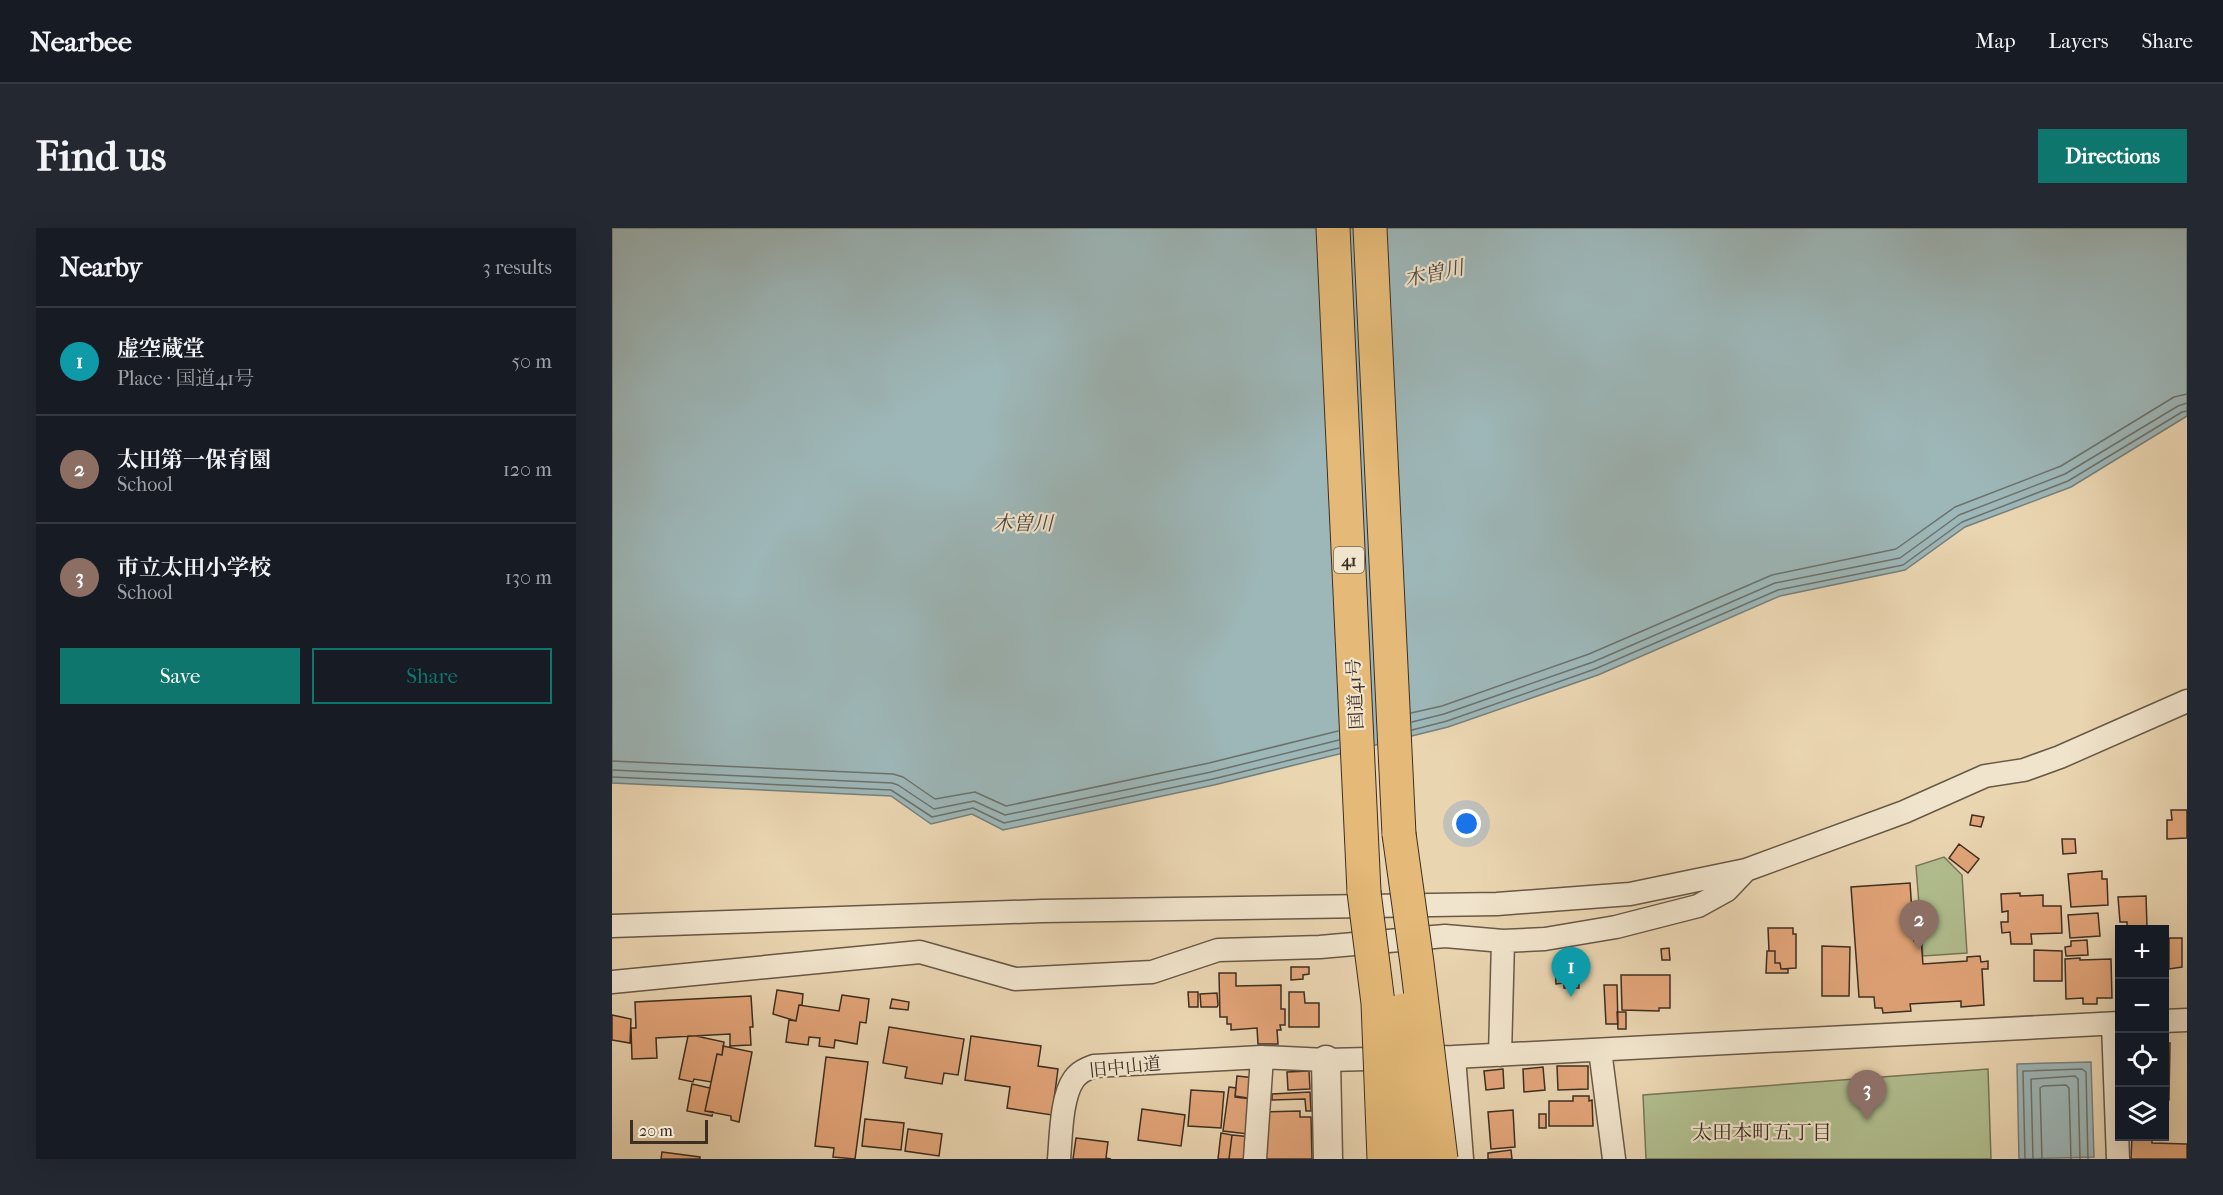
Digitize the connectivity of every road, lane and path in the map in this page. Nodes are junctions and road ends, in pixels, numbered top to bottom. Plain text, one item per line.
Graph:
1 (1333, 228) edge
2 (1370, 228) edge
3 (2187, 701) edge
4 (1399, 834) junction
5 (1746, 870) junction
6 (1364, 892) junction
7 (612, 926) edge
8 (1503, 941) junction
9 (612, 982) edge
10 (2187, 1020) edge
11 (2169, 1021) edge
12 (2115, 1024) edge
13 (2116, 1033) edge
14 (1600, 1050) junction
15 (1500, 1055) junction
16 (1262, 1057) junction
17 (1454, 1057) junction
18 (1326, 1060) junction
19 (1059, 1159) edge
20 (1255, 1159) edge
21 (1328, 1159) edge
22 (1368, 1159) edge
23 (1384, 1159) edge
24 (1408, 1159) edge
25 (1441, 1159) edge
26 (1462, 1159) edge
27 (1614, 1159) edge
28 (2118, 1159) edge

1 - 6 highway, 国道41号 / 41
2 - 4 highway, 国道41号 / 41
3 - 5 street
4 - 24 highway, 国道41号 / 41, bridge
4 - 25 highway, bridge
5 - 7 street
5 - 8 street
6 - 22 highway, bridge
6 - 23 highway, 国道41号 / 41, bridge
8 - 9 street
8 - 15 street
10 - 11 street
12 - 14 street
13 - 28 street
14 - 15 street
14 - 27 street
15 - 17 street
16 - 18 street
16 - 19 street, 旧中山道
16 - 20 street
17 - 18 street
17 - 26 street
18 - 21 street

